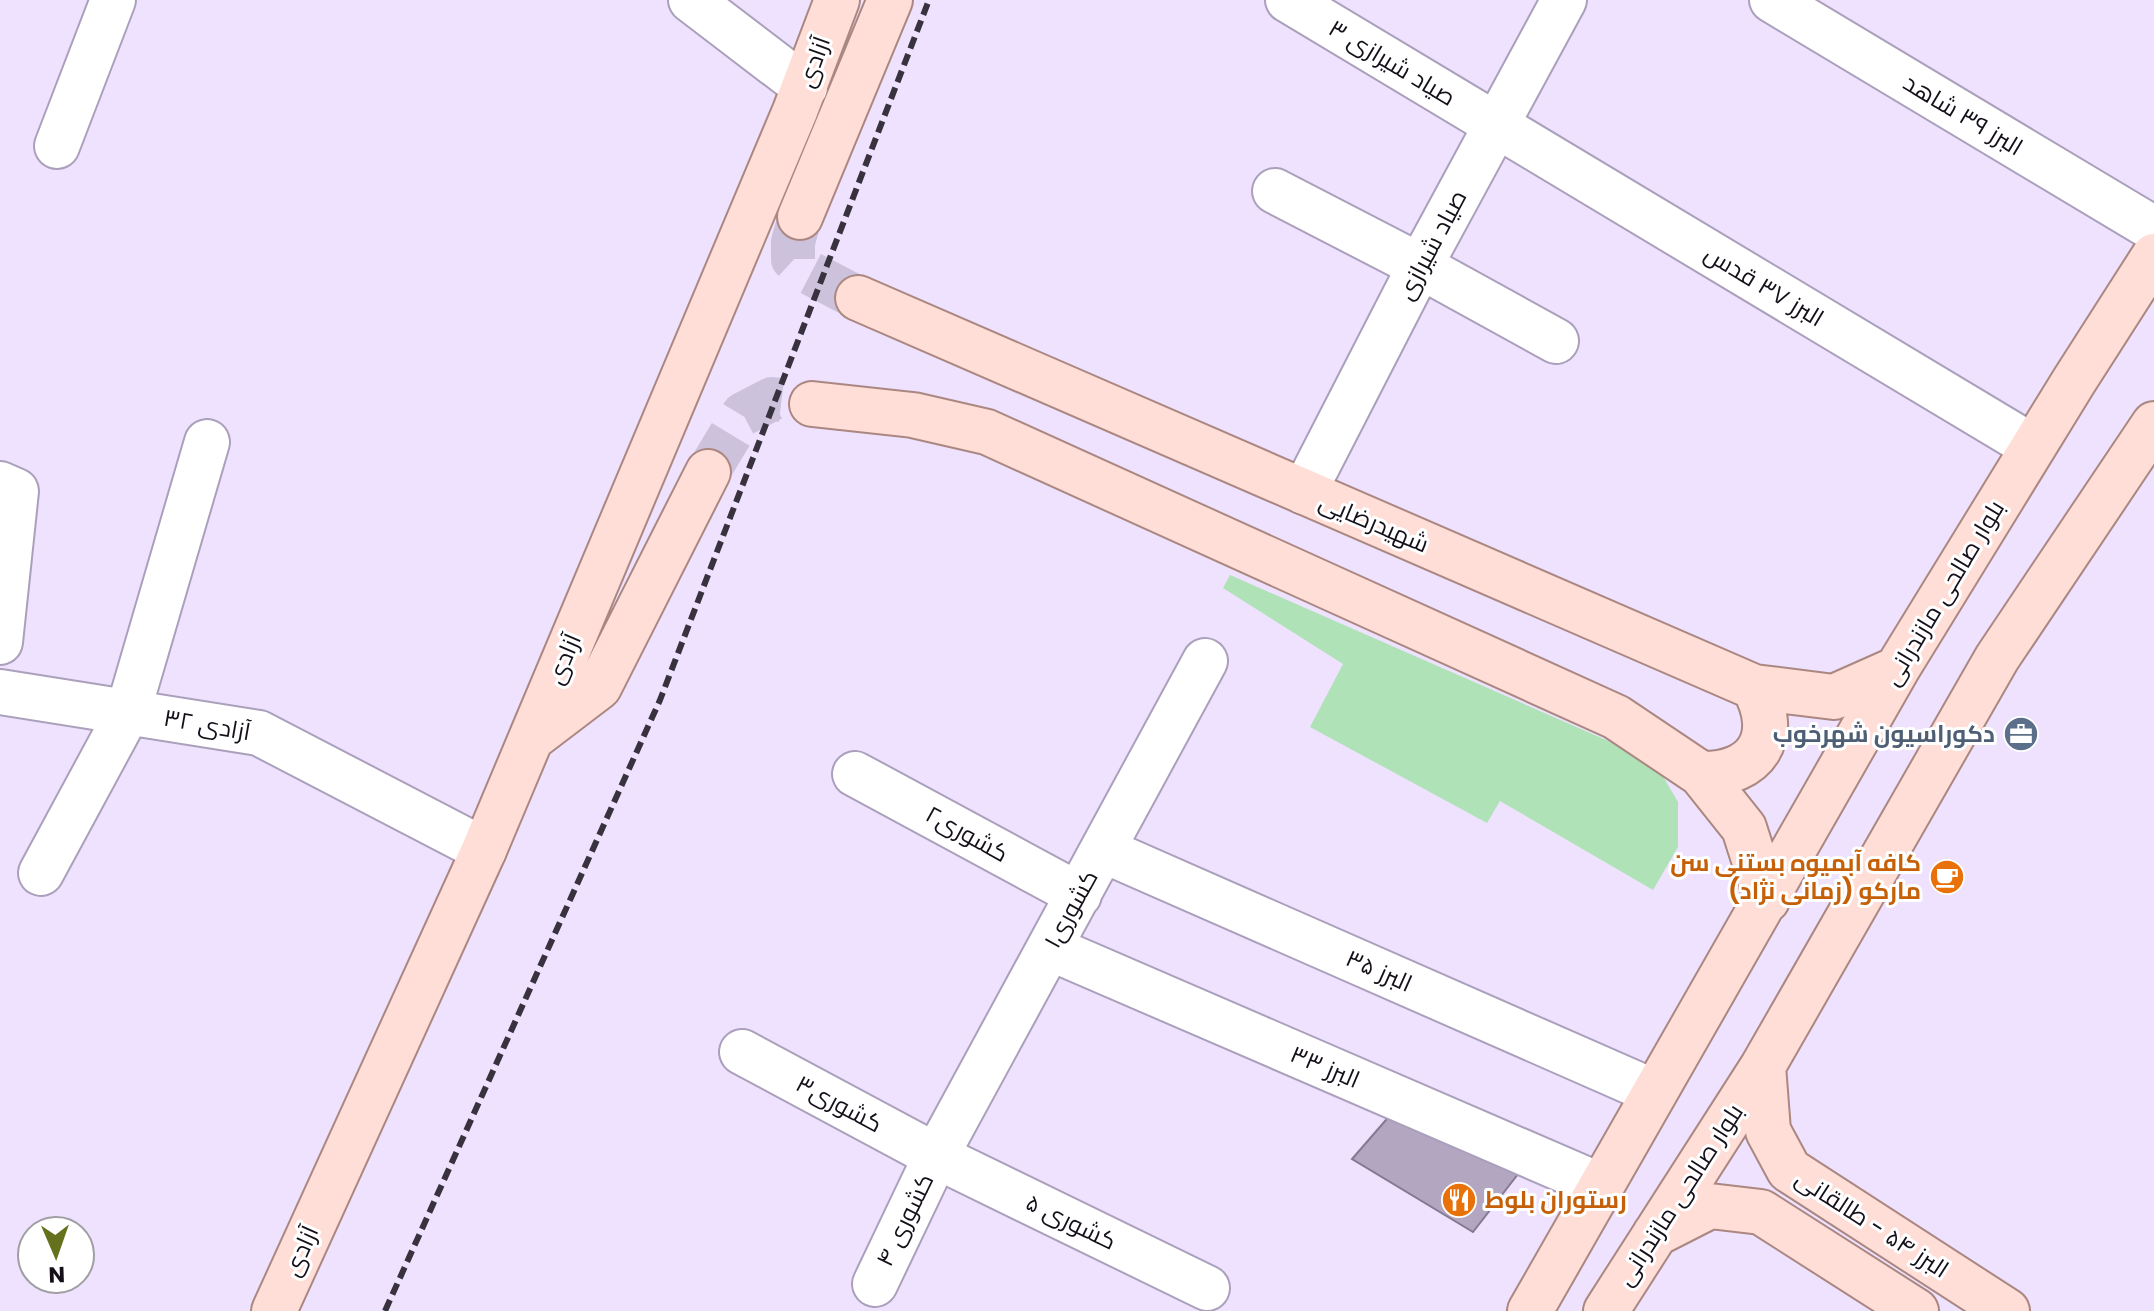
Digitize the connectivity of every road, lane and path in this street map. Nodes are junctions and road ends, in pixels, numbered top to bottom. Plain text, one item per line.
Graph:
1 (113, 0) edge
2 (691, 0) edge
3 (837, 0) edge
4 (890, 0) edge
5 (1288, 0) edge
6 (1564, 0) edge
7 (1772, 0) edge
8 (805, 87) junction
9 (1495, 126) junction
10 (57, 146) dead end
11 (1275, 191) dead end
12 (800, 217) tunnel mouth
13 (2154, 229) edge
14 (2154, 256) edge
15 (1420, 266) junction
16 (858, 298) tunnel mouth
17 (1556, 341) dead end
18 (1014, 367) junction
19 (812, 404) tunnel mouth
20 (987, 432) junction
21 (207, 442) dead end
22 (2147, 446) edge
23 (2033, 447) junction
24 (708, 472) tunnel mouth
25 (0, 484) edge
26 (1304, 492) junction
27 (0, 642) edge
28 (1205, 661) dead end
29 (1897, 669) junction
30 (1754, 687) junction
31 (0, 692) edge
32 (128, 712) junction
33 (530, 739) junction
34 (855, 774) dead end
35 (1701, 774) junction
36 (484, 850) junction
37 (1103, 850) junction
38 (41, 873) dead end
39 (1079, 895) junction
40 (1767, 900) junction
41 (1050, 948) junction
42 (742, 1052) dead end
43 (1763, 1066) junction
44 (1654, 1092) junction
45 (936, 1156) junction
46 (1601, 1186) junction
47 (1813, 1186) junction
48 (1779, 1224) junction
49 (1653, 1235) junction
50 (875, 1284) dead end
51 (1207, 1288) dead end
52 (274, 1311) edge
53 (1530, 1311) edge
54 (1606, 1311) edge
55 (1916, 1311) edge
56 (2007, 1311) edge

1 - 10 street
2 - 8 street
3 - 8 main road, آزادی
4 - 12 main road
5 - 9 street, صیاد شیرازی ۳
6 - 9 street, صیاد شیرازی
7 - 13 street, البرز ۳۹ شاهد
8 - 33 main road, آزادی
9 - 15 street, صیاد شیرازی
9 - 23 street, البرز ۳۷ قدس
11 - 15 street
14 - 23 main road, بلوار صالحی مازندرانی
15 - 17 street
15 - 26 street, صیاد شیرازی
16 - 18 main road, شهیدرضایی
18 - 20 main road
18 - 26 main road, شهیدرضایی
19 - 20 main road
20 - 35 main road
21 - 32 street
22 - 43 main road, بلوار صالحی مازندرانی
23 - 29 main road, بلوار صالحی مازندرانی
24 - 33 main road
25 - 27 street
26 - 30 main road, شهیدرضایی
28 - 37 street, کشوری۱
29 - 30 main road, شهیدرضایی
29 - 40 main road, بلوار صالحی مازندرانی
30 - 35 main road
31 - 32 street, آزادی ۳۲
32 - 36 street, آزادی ۳۲
32 - 38 street
33 - 36 main road, آزادی
34 - 39 street, کشوری۲
35 - 40 main road
36 - 52 main road, آزادی
37 - 39 street, کشوری۱
37 - 44 street, البرز ۳۵
39 - 41 street, کشوری۱
40 - 44 main road, بلوار صالحی مازندرانی
41 - 45 street, کشوری۱
41 - 46 street, البرز ۳۳
42 - 45 street, کشوری۳
43 - 47 main road, البرز ۵۴ - طالقانی
43 - 49 main road, بلوار صالحی مازندرانی
44 - 46 main road, بلوار صالحی مازندرانی
45 - 50 street, کشوری ۴
45 - 51 street, کشوری ۵
46 - 53 main road, بلوار صالحی مازندرانی
47 - 48 main road
47 - 56 main road, البرز ۵۴ - طالقانی
48 - 49 main road, البرز ۵۴ - طالقانی
48 - 55 main road, البرز ۵۴ - طالقانی
49 - 54 main road, بلوار صالحی مازندرانی

